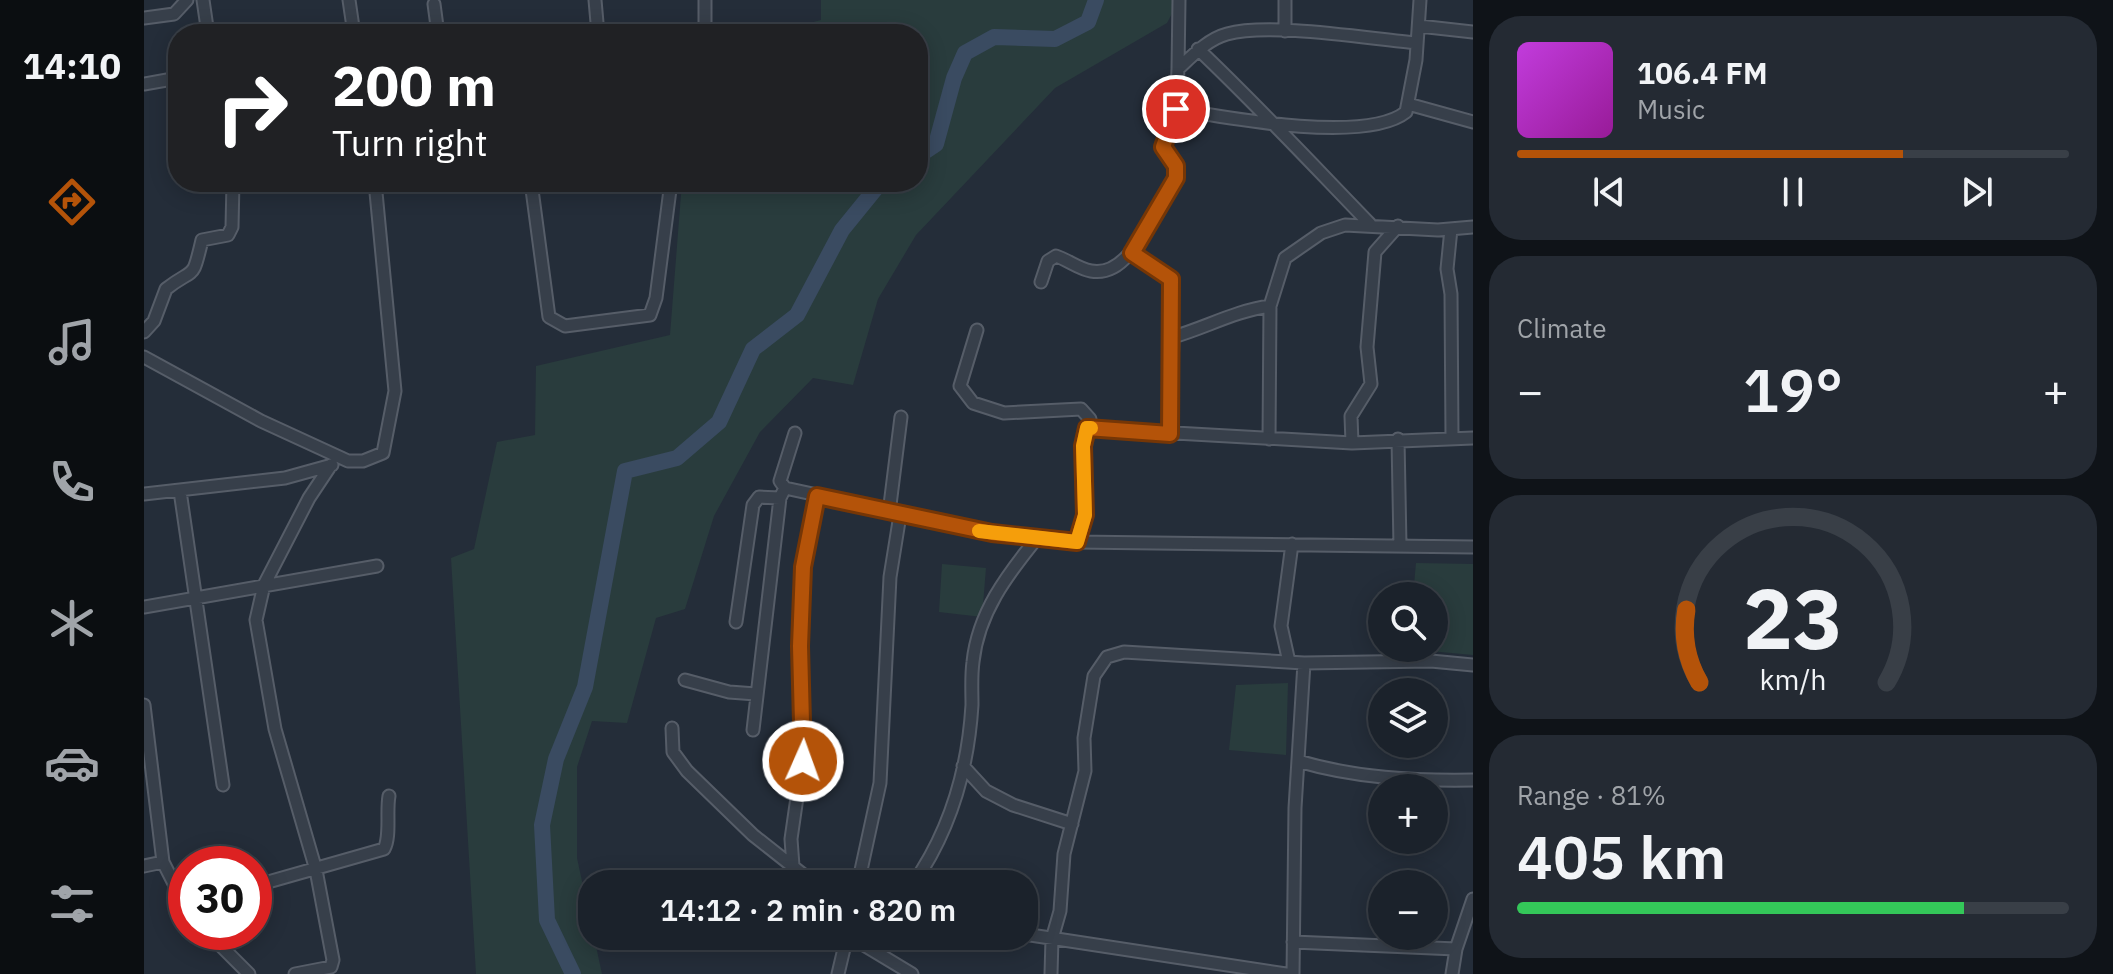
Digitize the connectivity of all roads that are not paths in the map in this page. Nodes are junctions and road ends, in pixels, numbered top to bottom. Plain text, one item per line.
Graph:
1 (187, 0) edge
2 (203, 0) edge
3 (349, 0) edge
4 (595, 0) edge
5 (705, 0) edge
6 (1179, 0) edge
7 (1285, 0) edge
8 (1420, 0) edge
9 (434, 4) dead end
10 (144, 18) edge
11 (206, 24) edge
12 (353, 24) edge
13 (437, 24) edge
14 (597, 24) edge
15 (705, 24) edge
16 (1419, 26) junction
17 (1285, 31) junction
18 (1473, 32) edge
19 (1417, 43) junction
20 (1198, 49) junction
21 (1178, 69) junction
22 (168, 80) edge
23 (144, 84) edge
24 (1408, 104) junction
25 (1176, 109) junction
26 (1473, 122) edge
27 (1277, 124) junction
28 (233, 192) edge
29 (376, 192) edge
30 (532, 192) edge
31 (670, 192) edge
32 (1354, 207) junction
33 (1370, 224) junction
34 (1345, 225) junction
35 (1398, 226) junction
36 (1473, 227) edge
37 (1451, 229) junction
38 (1132, 253) junction
39 (1041, 282) dead end
40 (1270, 306) junction
41 (977, 330) dead end
42 (144, 332) edge
43 (1173, 337) junction
44 (144, 357) edge
45 (901, 417) dead end
46 (1087, 428) junction
47 (795, 433) dead end
48 (1170, 434) junction
49 (1452, 437) junction
50 (1473, 438) edge
51 (1269, 439) junction
52 (1398, 439) junction
53 (1352, 443) junction
54 (348, 461) junction
55 (331, 465) junction
56 (180, 491) junction
57 (782, 493) junction
58 (144, 494) edge
59 (817, 496) junction
60 (895, 514) junction
61 (1037, 538) junction
62 (1077, 542) junction
63 (1292, 544) junction
64 (1400, 546) junction
65 (1473, 547) edge
66 (377, 566) dead end
67 (264, 585) junction
68 (198, 596) junction
69 (144, 607) edge
70 (736, 622) dead end
71 (1289, 662) junction
72 (1304, 663) junction
73 (1473, 665) edge
74 (685, 680) dead end
75 (756, 694) junction
76 (144, 705) edge
77 (672, 728) dead end
78 (753, 730) dead end
79 (1298, 761) junction
80 (963, 766) junction
81 (1473, 780) edge
82 (223, 785) dead end
83 (389, 796) dead end
84 (1072, 824) junction
85 (163, 862) junction
86 (144, 866) edge
87 (793, 866) junction
88 (316, 870) junction
89 (798, 870) edge
90 (861, 870) edge
91 (923, 870) edge
92 (168, 872) edge
93 (272, 881) edge
94 (1473, 899) edge
95 (1038, 936) edge
96 (1052, 939) junction
97 (1293, 942) junction
98 (1456, 949) junction
99 (226, 950) edge
100 (844, 950) edge
101 (870, 950) edge
102 (251, 974) edge
103 (295, 974) edge
104 (838, 974) edge
105 (912, 974) edge
106 (1051, 974) edge
107 (1286, 974) edge
108 (1293, 974) edge
109 (1452, 974) edge

1 - 10 street
2 - 11 street
3 - 12 street
4 - 14 street
5 - 15 street
6 - 21 street
7 - 17 street
8 - 16 street
9 - 13 street
16 - 18 street
16 - 19 street
17 - 19 street
17 - 20 street
19 - 24 street
20 - 21 street
20 - 27 street
21 - 25 street
22 - 23 street
24 - 26 street
24 - 27 street
25 - 27 street
25 - 38 street
27 - 32 street
28 - 42 street
29 - 54 street
30 - 31 street
32 - 33 street
32 - 34 street
33 - 34 street
33 - 35 street
34 - 40 street
35 - 37 street
35 - 53 street
36 - 37 street
37 - 49 street
38 - 39 street
38 - 43 street
40 - 43 street
40 - 51 street
41 - 46 street
43 - 48 street
44 - 54 street
45 - 60 street
46 - 48 street
46 - 62 street
47 - 57 street
48 - 51 street
49 - 50 street
49 - 52 street
51 - 53 street
52 - 53 street
52 - 64 street
54 - 55 street
55 - 56 street
55 - 67 street
56 - 58 street
56 - 68 street
57 - 59 street
57 - 70 street
57 - 75 street
59 - 60 street
59 - 87 street
60 - 61 street
60 - 90 street
61 - 62 street
61 - 80 street
62 - 63 street
63 - 64 street
63 - 71 street
64 - 65 street
66 - 67 street
67 - 68 street
67 - 88 street
68 - 69 street
68 - 82 street
71 - 72 street
71 - 84 street
72 - 73 street
72 - 79 street
74 - 75 street
75 - 78 street
76 - 85 street
77 - 87 street
79 - 81 street
79 - 97 street
80 - 84 street
80 - 91 street
83 - 88 street
84 - 96 street
85 - 86 street
85 - 92 street
87 - 89 street
88 - 93 street
88 - 103 street
94 - 98 street
95 - 96 street
96 - 106 street
96 - 107 street
97 - 98 street
97 - 108 street
98 - 109 street
99 - 102 street
100 - 104 street
101 - 105 street

